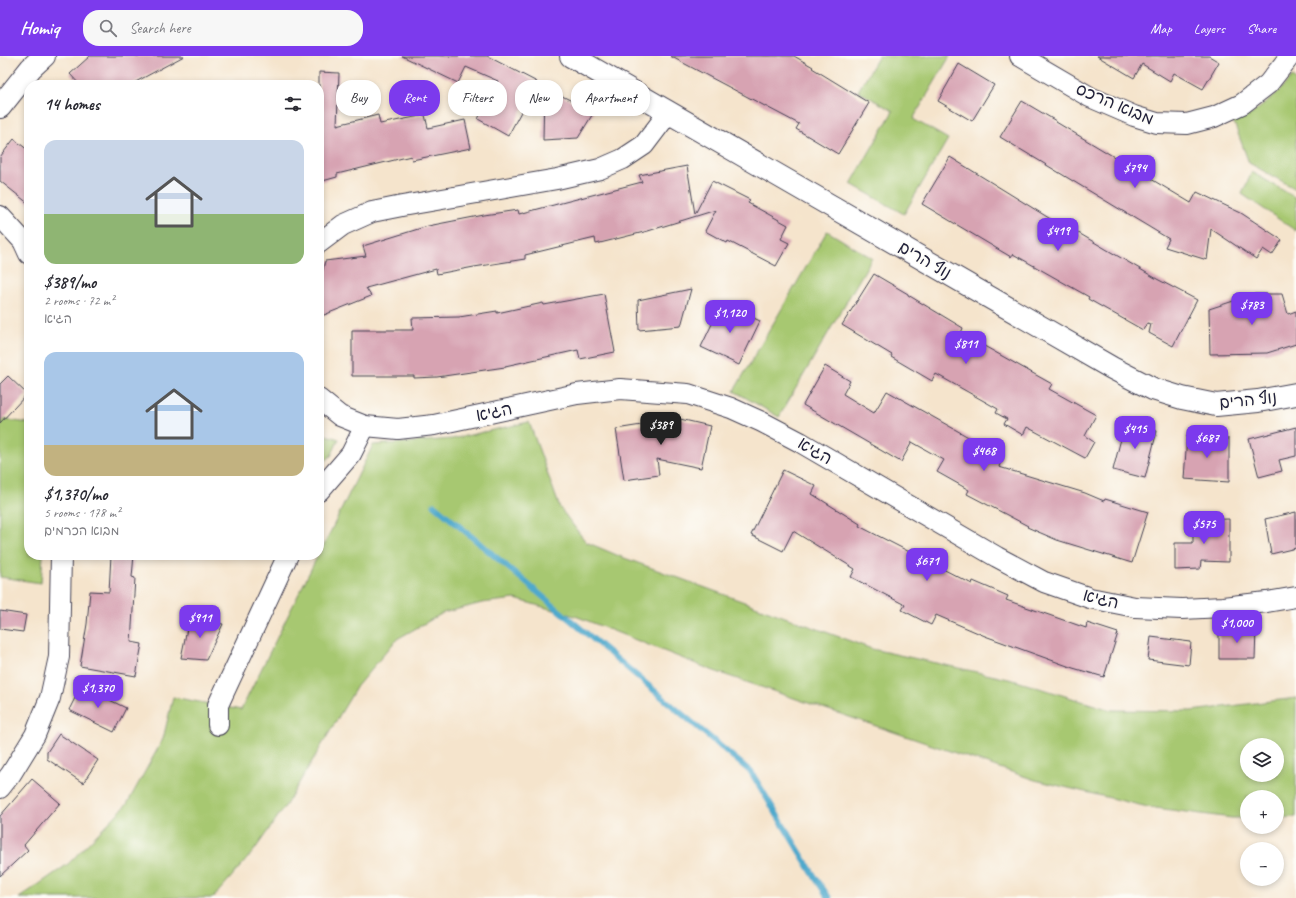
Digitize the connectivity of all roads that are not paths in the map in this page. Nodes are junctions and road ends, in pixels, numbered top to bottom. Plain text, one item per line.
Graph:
1 (44, 56) edge
2 (571, 56) edge
3 (1020, 56) edge
4 (1290, 56) edge
5 (0, 107) edge
6 (669, 112) junction
7 (0, 216) edge
8 (324, 239) edge
9 (24, 243) edge
10 (1296, 394) edge
11 (324, 403) edge
12 (365, 426) junction
13 (324, 485) edge
14 (61, 560) edge
15 (286, 560) edge
16 (1296, 597) edge
17 (218, 725) dead end
18 (0, 788) edge

1 - 5 street
2 - 6 street, נוף הרים
3 - 4 street, מבוא הרכס
6 - 8 street
6 - 10 street, נוף הרים
7 - 9 street
11 - 12 street, הגיא
12 - 13 street
12 - 16 street, הגיא
14 - 18 street
15 - 17 street

